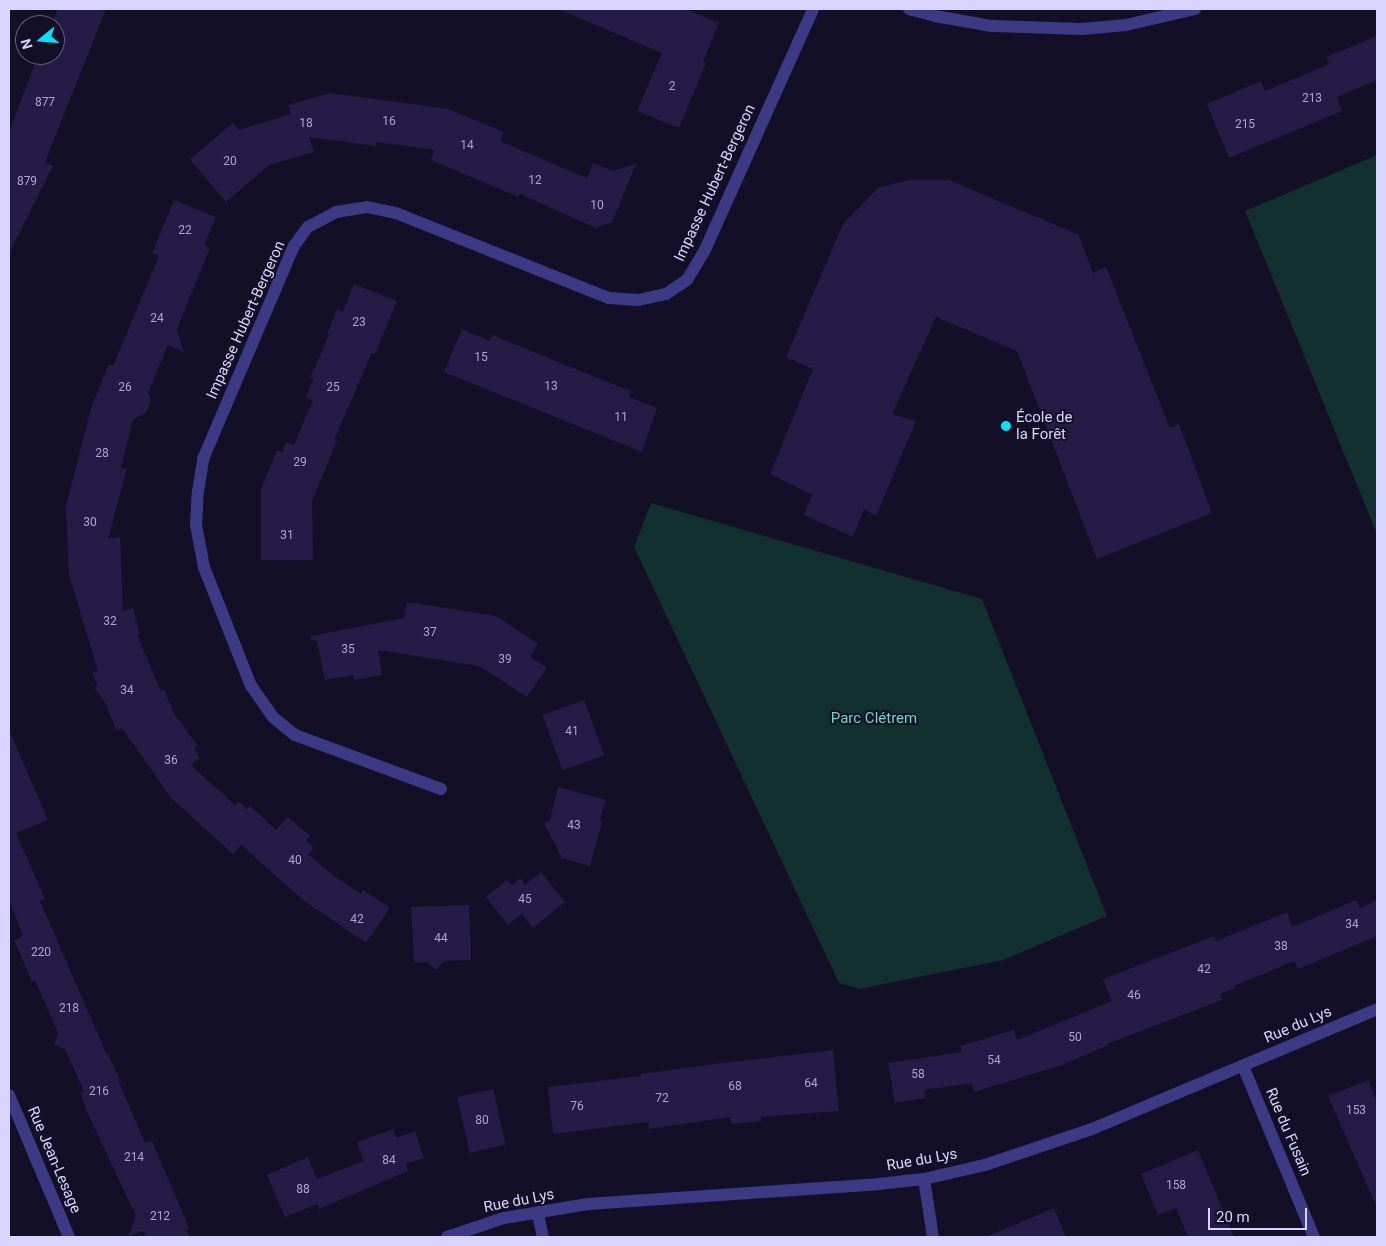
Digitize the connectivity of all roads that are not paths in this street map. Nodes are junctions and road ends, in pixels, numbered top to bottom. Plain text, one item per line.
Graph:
1 (813, 9) edge
2 (910, 9) edge
3 (1195, 9) edge
4 (441, 789) dead end
5 (1377, 1009) edge
6 (1243, 1066) junction
7 (9, 1095) edge
8 (924, 1179) junction
9 (538, 1214) junction
10 (69, 1237) edge
11 (447, 1237) edge
12 (544, 1237) edge
13 (933, 1237) edge
14 (1314, 1237) edge

1 - 4 street, Impasse Hubert-Bergeron
2 - 3 street
5 - 6 street, Rue du Lys
6 - 8 street, Rue du Lys
6 - 14 street, Rue du Fusain
7 - 10 street, Rue Jean-Lesage
8 - 9 street, Rue du Lys
8 - 13 street
9 - 11 street, Rue du Lys
9 - 12 street

